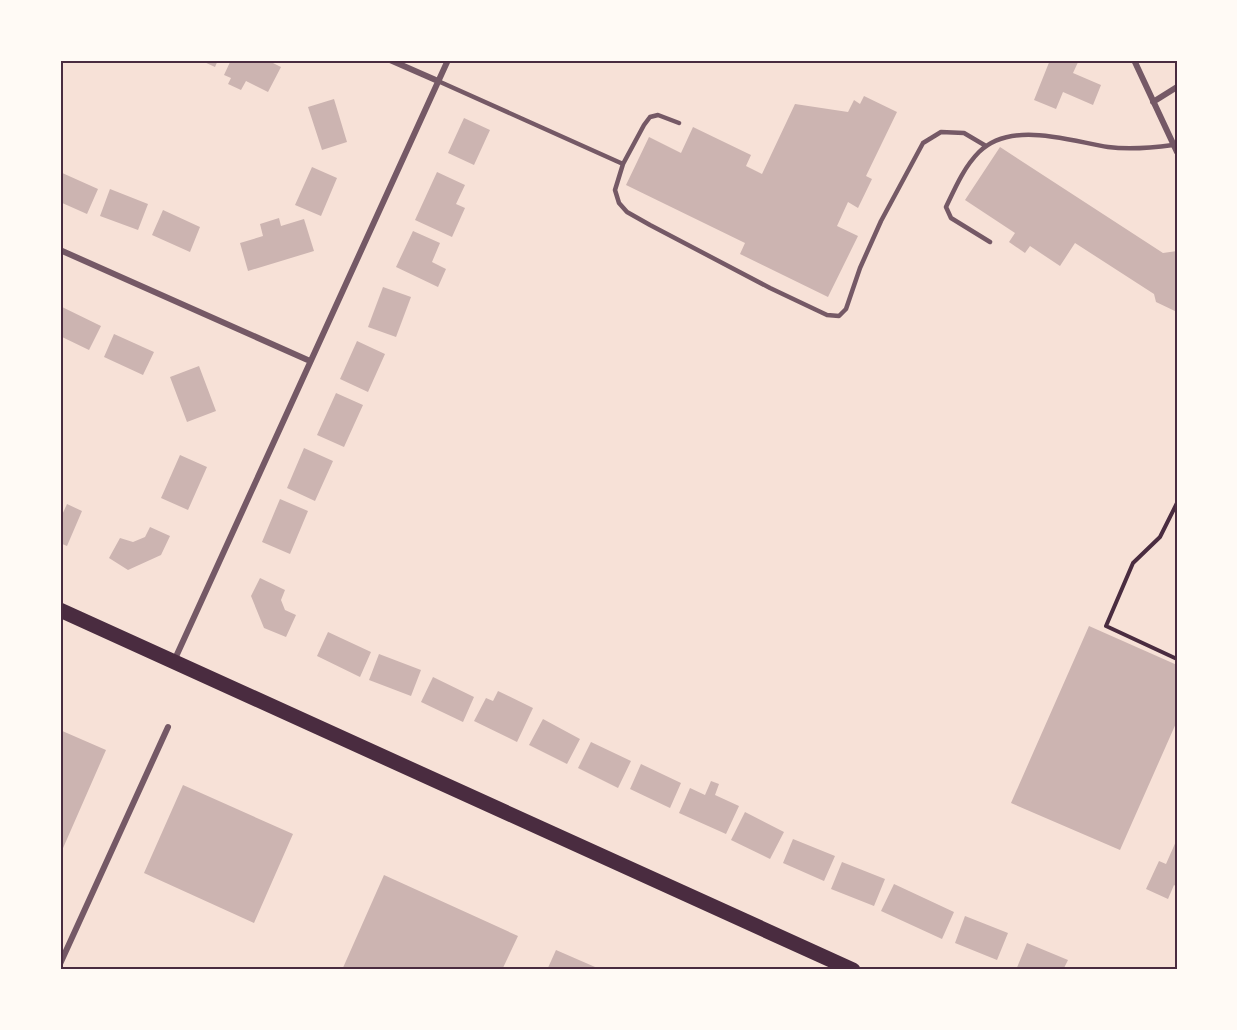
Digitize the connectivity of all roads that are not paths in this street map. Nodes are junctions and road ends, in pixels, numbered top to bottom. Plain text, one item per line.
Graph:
1 (390, 60) edge
2 (448, 60) edge
3 (1134, 60) edge
4 (438, 81) junction
5 (1177, 87) edge
6 (1153, 102) junction
7 (679, 123) dead end
8 (1173, 145) junction
9 (986, 147) junction
10 (1177, 152) edge
11 (623, 164) junction
12 (990, 242) dead end
13 (60, 250) edge
14 (310, 361) junction
15 (60, 610) edge
16 (174, 662) junction
17 (168, 727) dead end
18 (60, 964) edge
19 (853, 970) edge

1 - 4 street
2 - 4 street
3 - 6 street
4 - 11 lane
4 - 14 street
5 - 6 street
6 - 8 street
7 - 11 lane
8 - 9 lane
8 - 10 street
9 - 11 lane
9 - 12 lane
13 - 14 street
14 - 16 street
15 - 16 main road
16 - 19 main road
17 - 18 street

